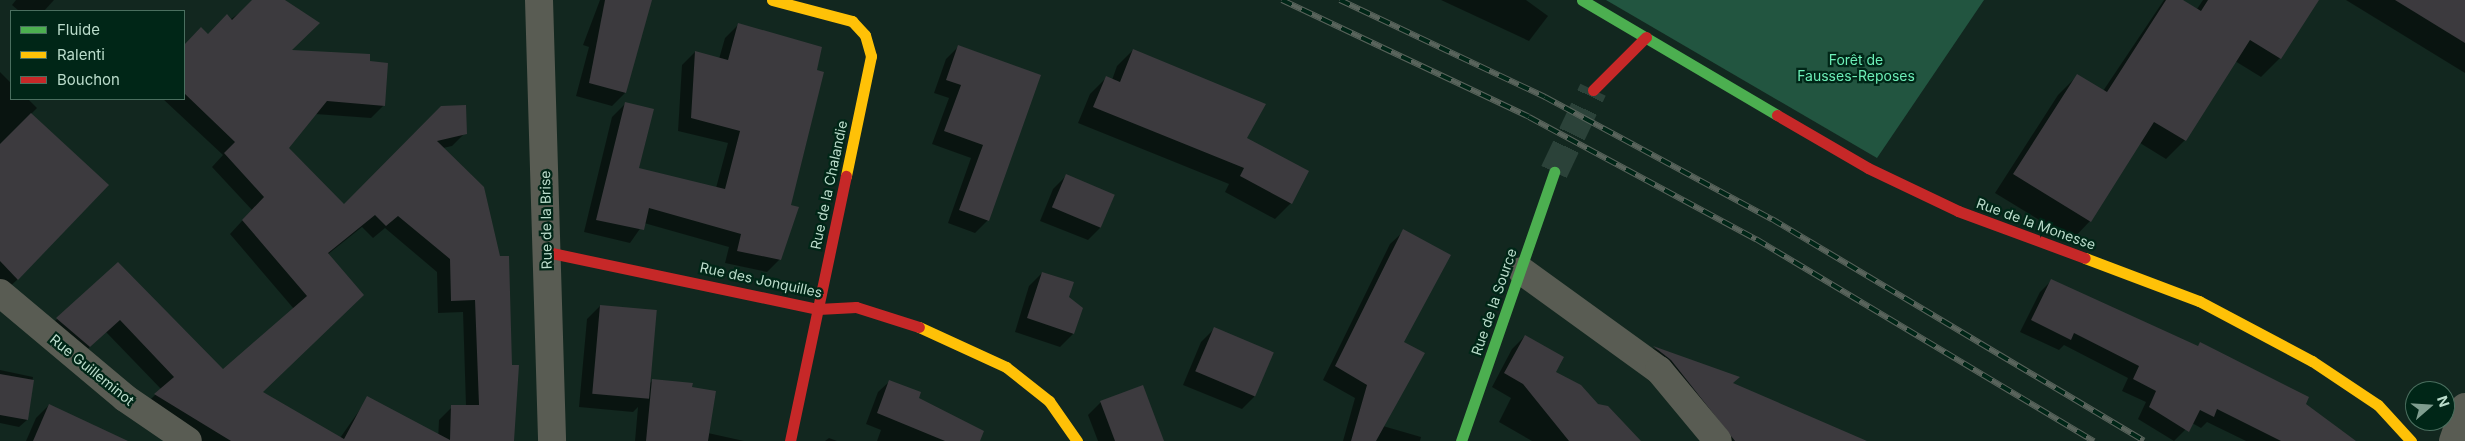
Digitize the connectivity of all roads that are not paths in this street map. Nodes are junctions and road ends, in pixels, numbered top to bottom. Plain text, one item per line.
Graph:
1 (539, 0) edge
2 (772, 0) edge
3 (1582, 0) edge
4 (1646, 38) junction
5 (1593, 90) tunnel mouth
6 (1554, 172) tunnel mouth
7 (547, 252) junction
8 (1522, 271) junction
9 (0, 293) edge
10 (818, 309) junction
11 (2465, 407) edge
12 (188, 441) edge
13 (552, 441) edge
14 (790, 441) edge
15 (1077, 441) edge
16 (1461, 441) edge
17 (1718, 441) edge
18 (2411, 441) edge
19 (2453, 441) edge

1 - 7 street, Rue de la Brise
2 - 10 street, Rue de la Chalandie
3 - 4 street, Rue de la Monesse
4 - 5 street
4 - 18 street, Rue de la Monesse
6 - 8 street, Rue de la Source
7 - 10 street, Rue des Jonquilles
7 - 13 street, Rue de la Brise
8 - 16 street, Rue de la Source
8 - 17 street
9 - 12 street, Rue Guilleminot
10 - 14 street, Rue de la Chalandie
10 - 15 street, Rue des Jonquilles
11 - 19 street

